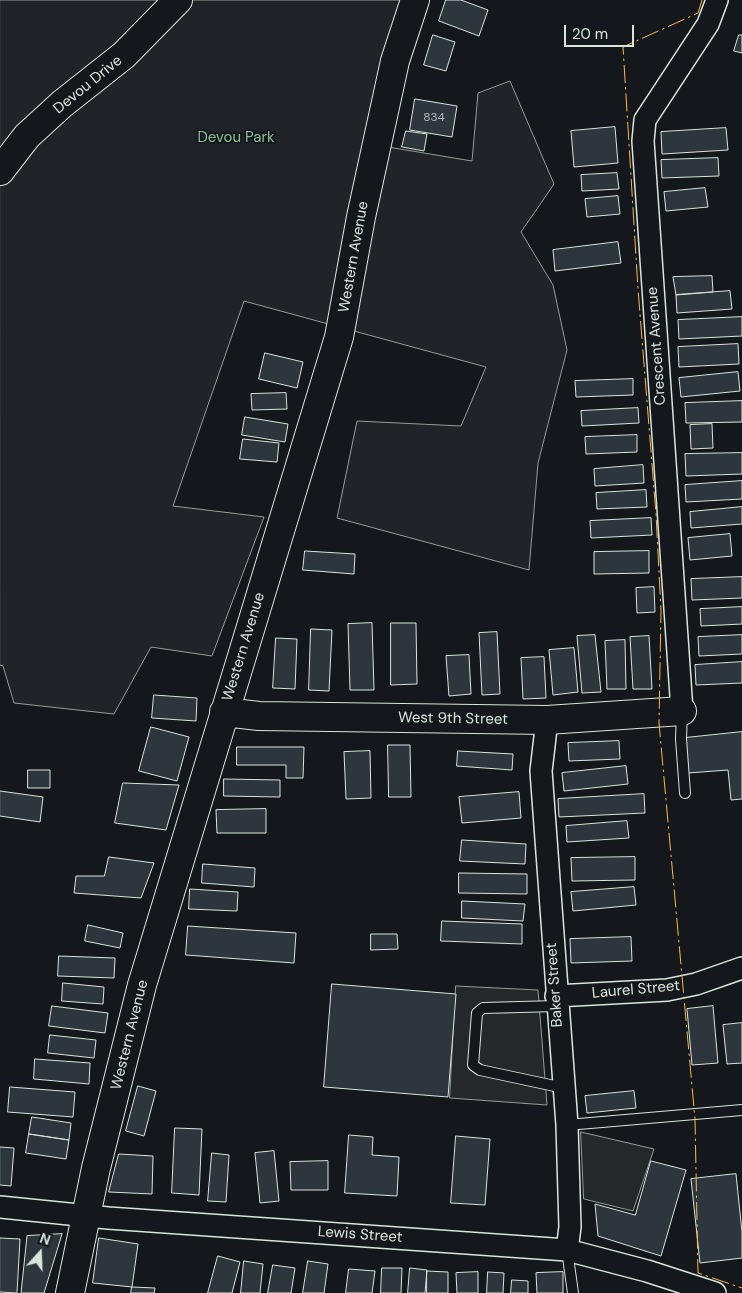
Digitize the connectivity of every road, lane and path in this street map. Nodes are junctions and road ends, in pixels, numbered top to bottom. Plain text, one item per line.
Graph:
1 (178, 0) edge
2 (415, 0) edge
3 (717, 0) edge
4 (0, 171) edge
5 (224, 712) junction
6 (682, 712) junction
7 (548, 720) junction
8 (685, 793) dead end
9 (742, 968) edge
10 (556, 1001) junction
11 (564, 1088) junction
12 (742, 1110) edge
13 (567, 1125) junction
14 (0, 1207) edge
15 (87, 1216) junction
16 (567, 1250) junction
17 (70, 1293) edge
18 (573, 1293) edge
19 (715, 1293) edge

1 - 4 street, Devou Drive
2 - 5 street, Western Avenue
3 - 6 street, Crescent Avenue
5 - 7 street, West 9th Street
5 - 15 street, Western Avenue
6 - 7 street, West 9th Street
6 - 8 lane
7 - 10 street, Baker Street
9 - 10 street, Laurel Street
10 - 11 street, Baker Street
10 - 11 lane
11 - 13 street, Baker Street
12 - 13 lane
13 - 16 street, Baker Street
14 - 15 street, Lewis Street
15 - 16 street, Lewis Street
15 - 17 street, Western Avenue
16 - 18 lane
16 - 19 street, Lewis Street

